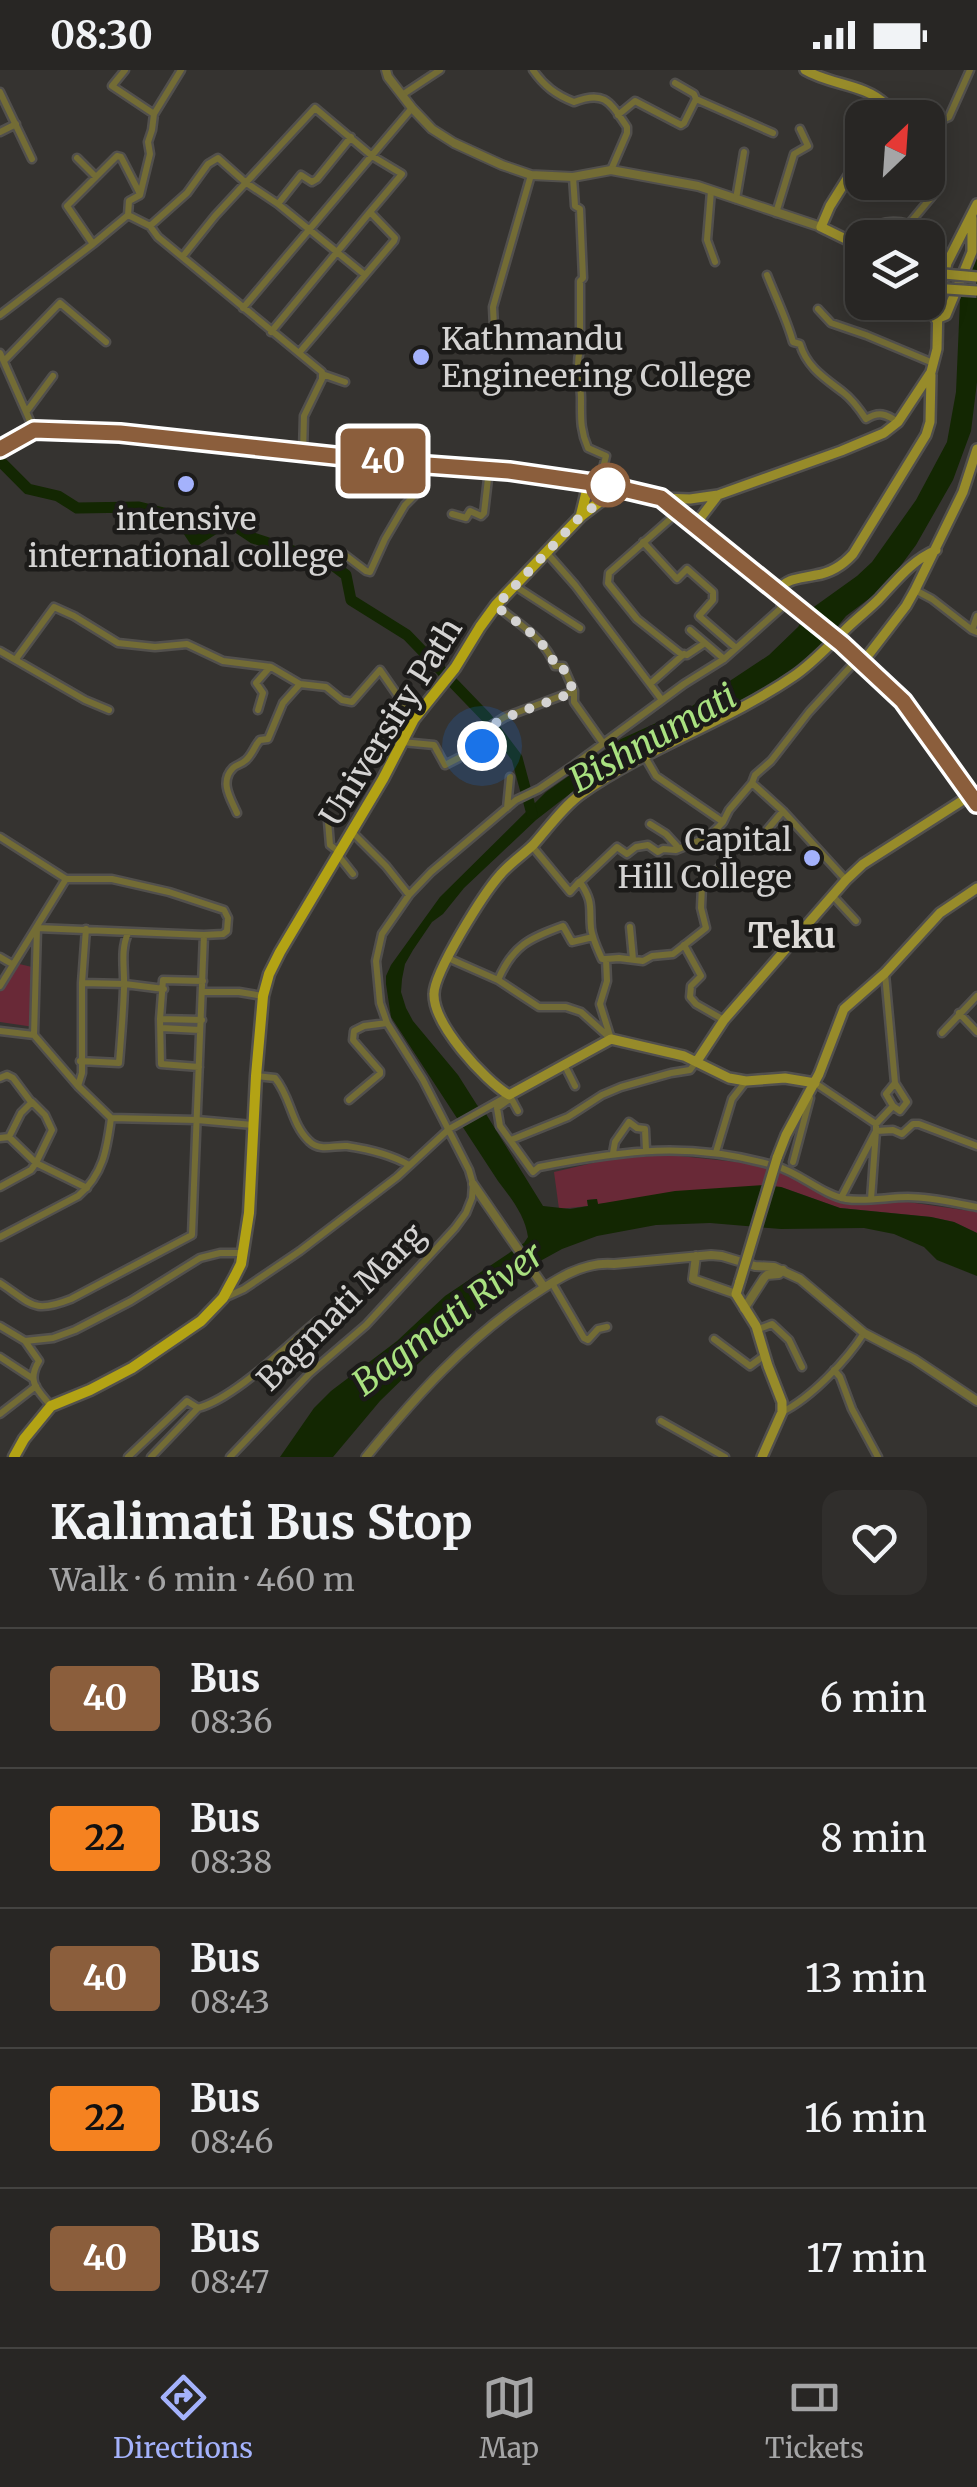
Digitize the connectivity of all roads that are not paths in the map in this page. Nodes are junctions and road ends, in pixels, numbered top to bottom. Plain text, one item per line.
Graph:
1 (125, 70) edge
2 (181, 70) edge
3 (386, 70) edge
4 (440, 70) edge
5 (533, 70) edge
6 (806, 70) edge
7 (970, 70) edge
8 (675, 83) dead end
9 (0, 92) edge
10 (402, 94) junction
11 (696, 99) junction
12 (880, 100) edge
13 (412, 108) junction
14 (154, 114) junction
15 (618, 115) junction
16 (16, 124) junction
17 (800, 128) dead end
18 (0, 132) edge
19 (773, 133) dead end
20 (351, 137) junction
21 (744, 152) dead end
22 (372, 156) junction
23 (32, 158) dead end
24 (76, 158) dead end
25 (611, 170) junction
26 (531, 175) junction
27 (96, 177) junction
28 (573, 177) junction
29 (245, 182) junction
30 (845, 182) edge
31 (710, 191) junction
32 (140, 195) junction
33 (736, 199) junction
34 (278, 204) junction
35 (977, 204) edge
36 (370, 212) junction
37 (776, 213) junction
38 (128, 214) junction
39 (972, 215) junction
40 (912, 220) edge
41 (150, 226) junction
42 (822, 227) junction
43 (308, 230) junction
44 (845, 238) edge
45 (93, 244) junction
46 (338, 253) junction
47 (182, 256) junction
48 (715, 262) dead end
49 (365, 274) junction
50 (767, 275) dead end
51 (977, 277) edge
52 (945, 280) edge
53 (945, 283) edge
54 (945, 283) edge
55 (977, 291) edge
56 (243, 308) junction
57 (818, 309) dead end
58 (0, 314) edge
59 (945, 315) edge
60 (936, 320) edge
61 (494, 327) dead end
62 (271, 332) junction
63 (106, 342) dead end
64 (300, 353) junction
65 (2, 357) edge
66 (932, 368) junction
67 (322, 374) junction
68 (53, 376) dead end
69 (345, 382) dead end
70 (908, 407) junction
71 (26, 412) junction
72 (930, 412) junction
73 (898, 422) junction
74 (34, 430) junction
75 (404, 433) dead end
76 (4, 447) edge
77 (977, 449) edge
78 (303, 452) junction
79 (400, 463) junction
80 (421, 465) junction
81 (490, 470) junction
82 (594, 483) junction
83 (619, 488) junction
84 (718, 495) junction
85 (661, 498) junction
86 (678, 512) junction
87 (452, 514) dead end
88 (581, 516) junction
89 (695, 525) junction
90 (643, 542) junction
91 (936, 550) junction
92 (546, 552) junction
93 (338, 560) dead end
94 (514, 586) junction
95 (915, 590) junction
96 (777, 591) junction
97 (496, 606) junction
98 (977, 616) edge
99 (580, 628) dead end
100 (690, 630) dead end
101 (975, 631) edge
102 (705, 643) junction
103 (736, 648) junction
104 (0, 651) edge
105 (684, 654) junction
106 (724, 658) junction
107 (16, 659) junction
108 (863, 662) junction
109 (271, 666) junction
110 (300, 684) junction
111 (650, 684) junction
112 (574, 692) junction
113 (662, 700) junction
114 (109, 710) dead end
115 (258, 710) dead end
116 (414, 719) junction
117 (402, 742) junction
118 (603, 744) junction
119 (482, 746) junction
120 (644, 757) junction
121 (492, 763) dead end
122 (510, 776) dead end
123 (752, 782) junction
124 (975, 797) edge
125 (506, 809) junction
126 (783, 811) junction
127 (237, 813) dead end
128 (328, 820) dead end
129 (723, 822) junction
130 (650, 824) dead end
131 (352, 831) junction
132 (0, 837) edge
133 (532, 846) junction
134 (676, 850) junction
135 (338, 853) junction
136 (354, 874) dead end
137 (66, 879) junction
138 (846, 880) junction
139 (580, 882) junction
140 (974, 892) edge
141 (408, 895) junction
142 (832, 895) junction
143 (856, 921) dead end
144 (630, 927) dead end
145 (37, 928) junction
146 (86, 928) junction
147 (128, 932) junction
148 (204, 935) junction
149 (594, 937) junction
150 (684, 945) junction
151 (0, 957) edge
152 (448, 958) junction
153 (632, 959) junction
154 (606, 960) junction
155 (12, 964) junction
156 (885, 973) junction
157 (498, 980) junction
158 (204, 981) junction
159 (82, 983) junction
160 (124, 984) junction
161 (0, 986) edge
162 (164, 989) junction
163 (203, 992) junction
164 (263, 996) junction
165 (977, 996) edge
166 (959, 1013) junction
167 (160, 1019) junction
168 (202, 1020) junction
169 (724, 1020) junction
170 (387, 1023) junction
171 (161, 1028) junction
172 (0, 1030) edge
173 (200, 1030) junction
174 (977, 1032) edge
175 (942, 1033) dead end
176 (34, 1035) junction
177 (611, 1038) junction
178 (80, 1061) junction
179 (697, 1061) junction
180 (563, 1063) junction
181 (198, 1067) junction
182 (256, 1076) junction
183 (0, 1078) edge
184 (746, 1081) junction
185 (895, 1083) junction
186 (78, 1086) junction
187 (576, 1086) dead end
188 (813, 1087) junction
189 (510, 1096) junction
190 (349, 1100) dead end
191 (32, 1102) junction
192 (892, 1106) junction
193 (518, 1111) dead end
194 (111, 1118) junction
195 (197, 1120) junction
196 (253, 1125) junction
197 (876, 1128) junction
198 (450, 1129) junction
199 (4, 1138) edge
200 (511, 1140) junction
201 (977, 1146) edge
202 (646, 1150) junction
203 (716, 1152) junction
204 (614, 1153) junction
205 (793, 1162) dead end
206 (36, 1163) junction
207 (409, 1165) junction
208 (473, 1184) junction
209 (0, 1187) edge
210 (88, 1188) junction
211 (841, 1198) junction
212 (871, 1198) junction
213 (977, 1208) edge
214 (0, 1237) edge
215 (243, 1253) junction
216 (696, 1256) junction
217 (782, 1270) junction
218 (0, 1284) edge
219 (548, 1285) junction
220 (736, 1294) junction
221 (223, 1298) junction
222 (744, 1308) junction
223 (316, 1321) dead end
224 (0, 1326) edge
225 (607, 1327) dead end
226 (864, 1333) junction
227 (759, 1335) junction
228 (714, 1339) dead end
229 (25, 1341) junction
230 (764, 1355) junction
231 (0, 1357) edge
232 (802, 1367) dead end
233 (834, 1370) junction
234 (34, 1382) junction
235 (977, 1401) edge
236 (52, 1406) junction
237 (198, 1408) junction
238 (782, 1412) junction
239 (0, 1414) edge
240 (661, 1422) dead end
241 (17, 1455) edge
242 (128, 1457) edge
243 (151, 1457) edge
244 (230, 1457) edge
245 (366, 1457) edge
246 (724, 1457) edge
247 (762, 1457) edge
248 (878, 1457) edge

1 - 14 street
2 - 14 street
3 - 10 street
4 - 10 street
5 - 15 street
6 - 12 main road
7 - 40 street
8 - 11 street
9 - 16 street
10 - 13 street
11 - 15 street
11 - 19 street
13 - 22 street
13 - 26 street
14 - 32 street
15 - 25 street
16 - 18 street
16 - 23 street
17 - 37 street
20 - 22 street
20 - 29 street
20 - 34 street
21 - 33 street
22 - 36 street
22 - 43 street
24 - 27 street
25 - 28 street
25 - 31 street
26 - 28 street
26 - 61 street
27 - 32 street
27 - 45 street
28 - 82 street
29 - 34 street
29 - 41 street
29 - 47 street
30 - 42 main road
31 - 33 street
31 - 48 street
32 - 38 street
33 - 37 street
34 - 43 street
35 - 39 main road
36 - 46 street
36 - 49 street
37 - 42 street
38 - 41 street
38 - 45 street
39 - 52 main road
39 - 59 main road
41 - 47 street
42 - 44 main road
43 - 46 street
43 - 56 street
45 - 58 street
46 - 49 street
46 - 62 street
47 - 56 street
49 - 64 street
50 - 73 street
51 - 53 main road, bridge
54 - 55 main road, bridge
56 - 62 street
57 - 66 street
60 - 66 main road
62 - 64 street
63 - 65 street
64 - 67 street
65 - 71 street
66 - 70 main road
66 - 72 main road
67 - 69 street
67 - 78 street
68 - 71 street
70 - 72 main road
70 - 73 main road
71 - 74 street
72 - 96 main road
73 - 84 main road
74 - 76 highway
74 - 78 highway
75 - 79 street
77 - 91 main road
78 - 79 highway
79 - 80 highway
80 - 81 highway
80 - 93 street
81 - 82 highway
81 - 87 street
82 - 83 highway
82 - 88 main road
83 - 85 highway
83 - 88 main road, University Path
84 - 85 main road
84 - 89 main road
85 - 86 highway
86 - 89 highway
86 - 90 street
88 - 92 main road, University Path
89 - 96 highway
90 - 103 street
90 - 105 street
91 - 95 main road
91 - 120 main road
92 - 94 main road, University Path
92 - 111 street
94 - 97 main road, University Path
94 - 99 street
95 - 101 street
95 - 108 main road
96 - 103 street
96 - 108 highway, bridge
97 - 112 street
97 - 116 main road, University Path
98 - 101 street
100 - 102 street
102 - 105 street
102 - 106 street
103 - 106 street
104 - 107 street
105 - 111 street
106 - 113 street
107 - 109 street
107 - 114 street
108 - 123 street
108 - 124 highway
109 - 110 street
109 - 115 street
110 - 116 street
110 - 127 street
111 - 113 street
112 - 118 street
112 - 119 street
113 - 118 street
116 - 117 main road, University Path
117 - 119 street
117 - 131 main road, University Path
118 - 125 street
119 - 121 street
120 - 129 street
120 - 133 main road
122 - 125 street
123 - 126 street
123 - 129 street
124 - 138 main road
125 - 141 street
126 - 138 street
126 - 150 street
128 - 135 street
129 - 134 street
130 - 134 street
131 - 135 main road, University Path
131 - 141 street
132 - 137 street
133 - 139 street
133 - 152 main road
134 - 139 street
135 - 136 street
135 - 164 main road, University Path
137 - 145 street
137 - 148 street
138 - 142 main road
139 - 149 street
140 - 156 main road
141 - 170 street
142 - 143 street
142 - 169 main road
144 - 153 street
145 - 146 street
145 - 155 street
145 - 176 street
146 - 147 street
146 - 159 street
147 - 148 street
147 - 160 street
148 - 158 street
149 - 154 street
149 - 157 street
150 - 153 street
150 - 169 street
151 - 155 street
152 - 157 street
152 - 189 main road
153 - 154 street
154 - 177 street
155 - 161 street
156 - 185 street
156 - 188 main road
157 - 177 street
158 - 162 street
158 - 163 street
159 - 160 street
159 - 178 street
160 - 162 street
160 - 178 street
162 - 167 street
163 - 164 street
163 - 168 street
164 - 182 main road, University Path
165 - 166 street
166 - 174 street
166 - 175 street
167 - 168 street
167 - 171 street
168 - 173 street
169 - 179 main road
170 - 190 street
170 - 198 street
171 - 173 street
171 - 181 street
172 - 176 street
173 - 181 street
176 - 186 street
177 - 179 main road
177 - 180 main road
178 - 186 street
179 - 184 main road
179 - 200 street
180 - 187 street
180 - 189 main road
181 - 195 street
182 - 196 main road
182 - 207 street
183 - 191 street
184 - 188 main road
184 - 203 street
185 - 192 street
185 - 192 street
186 - 194 street
188 - 197 street
188 - 205 street
188 - 220 main road, bridge
189 - 193 street
189 - 198 street
189 - 200 street
191 - 199 street
191 - 206 street
192 - 197 street
194 - 195 street
194 - 210 street
195 - 196 street
195 - 218 street
196 - 215 main road
197 - 201 street
197 - 211 street
197 - 212 street
198 - 207 street
198 - 208 street
199 - 206 street
200 - 204 street
202 - 203 street
202 - 204 street
202 - 204 street
203 - 211 street
206 - 209 street
206 - 210 street
207 - 221 street
208 - 219 street
208 - 244 street, Bagmati Marg
210 - 214 street
211 - 212 street
212 - 213 street
215 - 221 main road
215 - 229 street
216 - 217 street
216 - 219 street
216 - 220 street
217 - 222 street
217 - 226 street
219 - 225 street
219 - 245 street
220 - 222 main road
221 - 236 main road
222 - 227 main road
223 - 237 street
224 - 229 street
226 - 233 street
226 - 235 street
227 - 230 main road
227 - 232 street
228 - 230 street
229 - 234 street
230 - 238 main road
231 - 234 street
233 - 238 street
233 - 248 street
234 - 236 street
234 - 239 street
236 - 241 main road
237 - 242 street
237 - 243 street
238 - 247 main road
240 - 246 street

